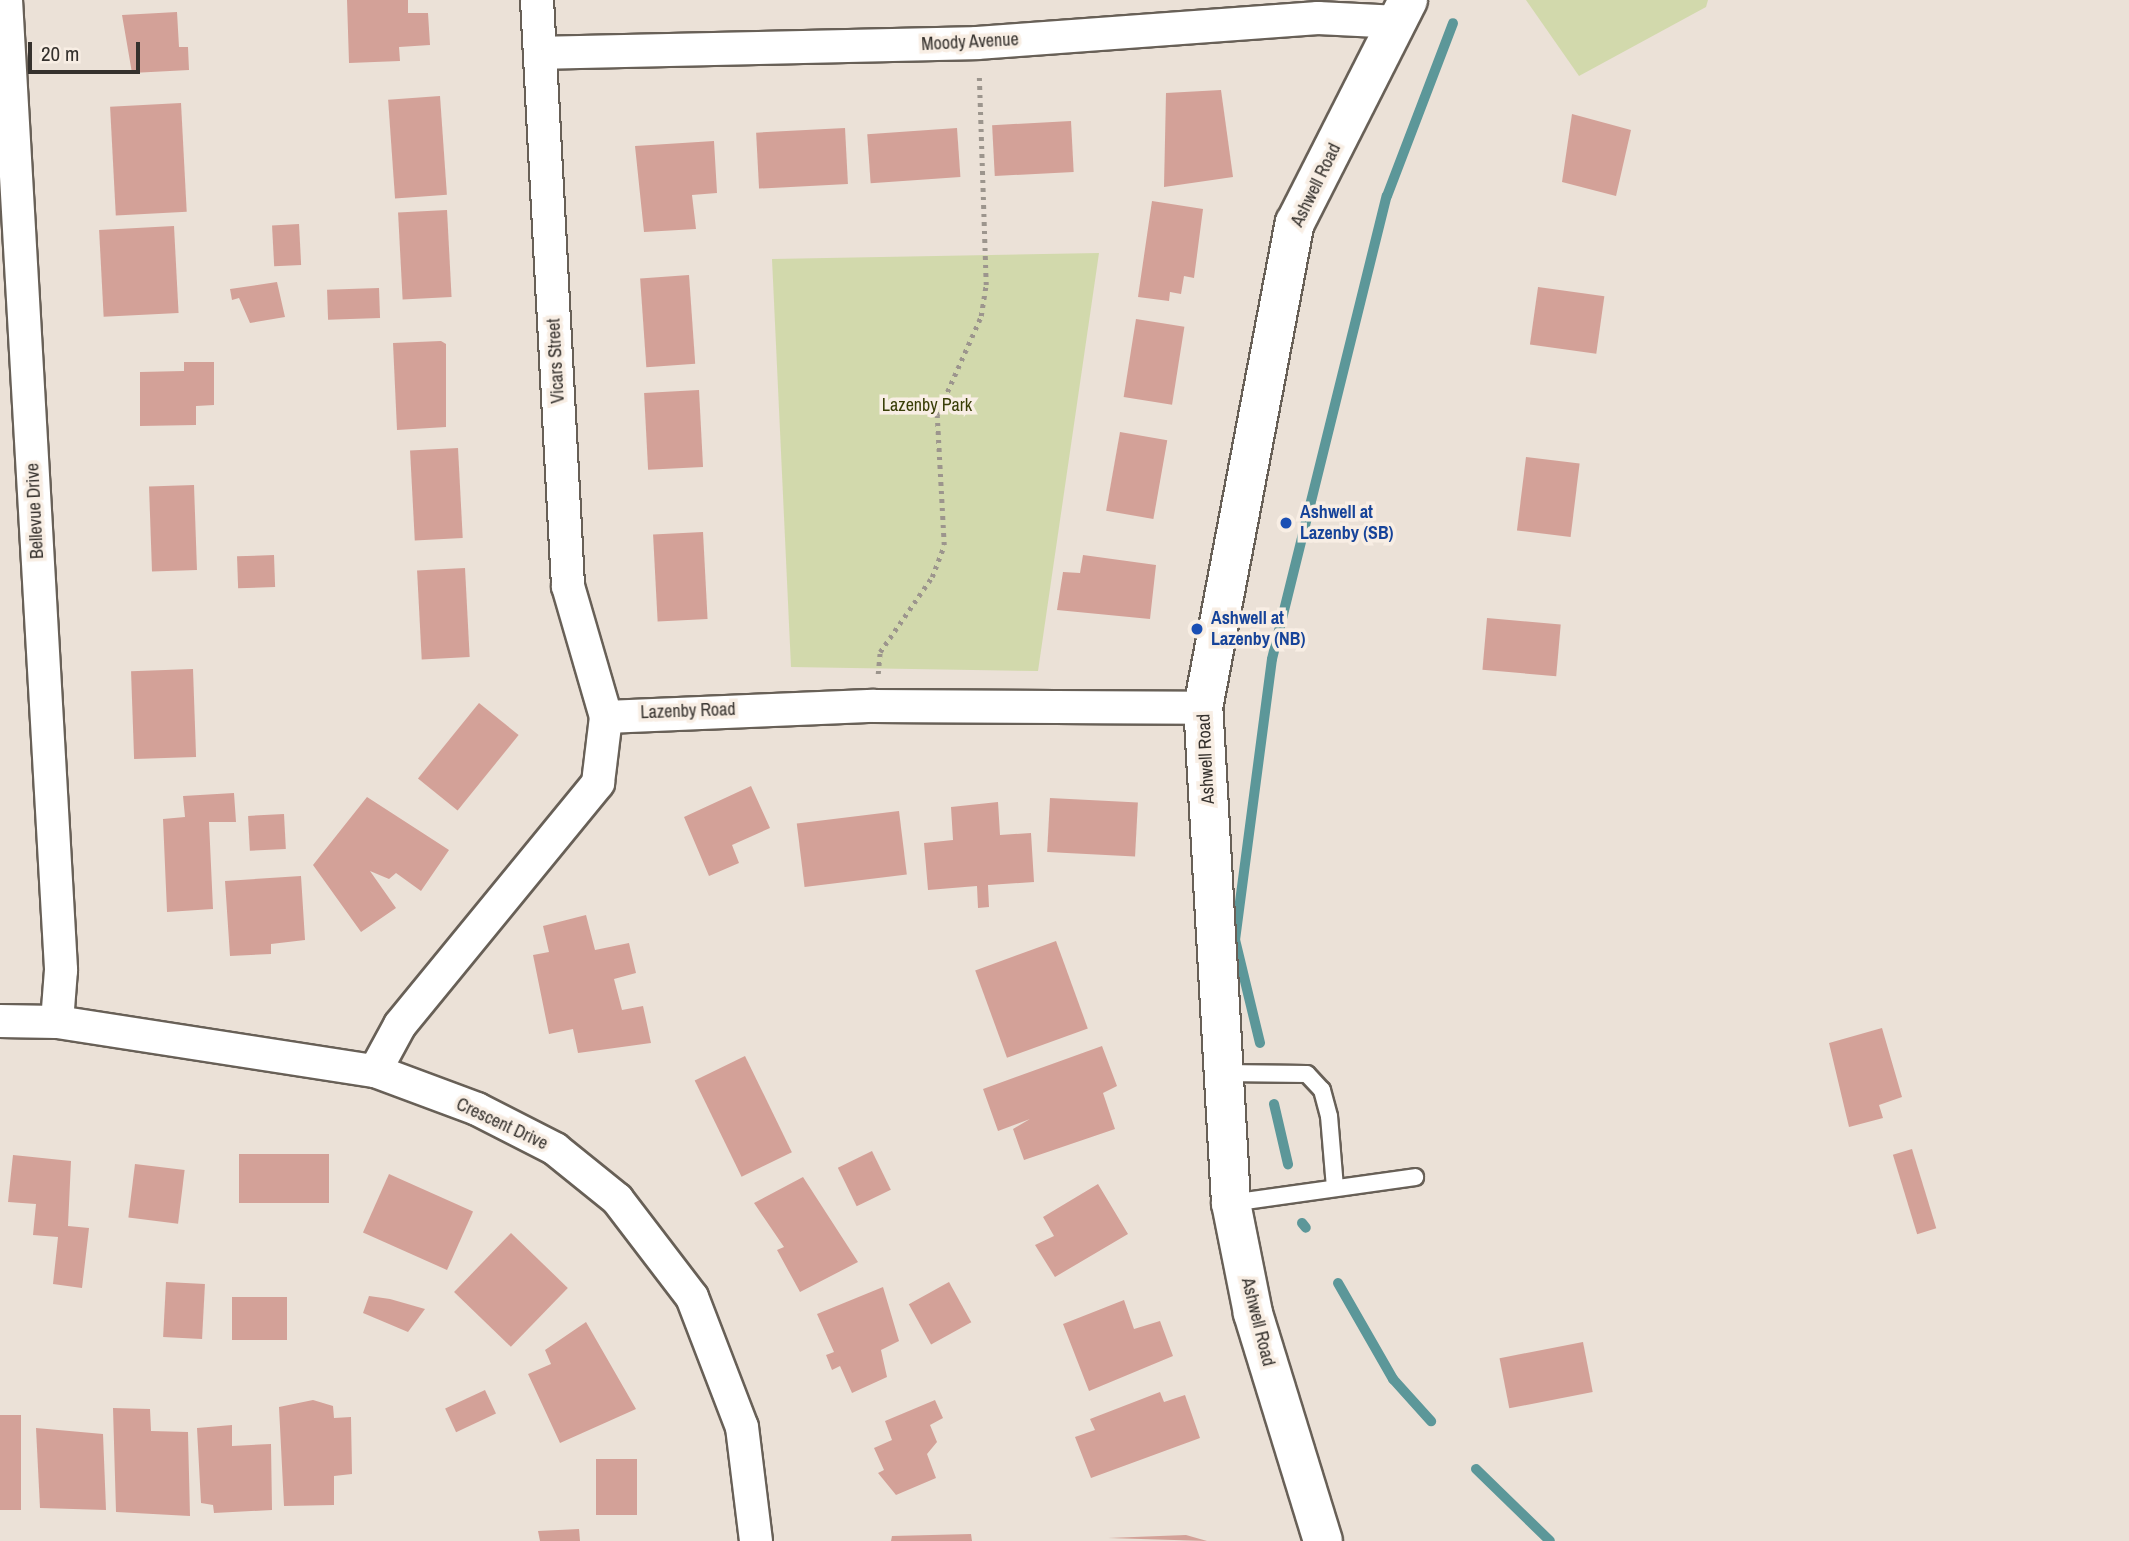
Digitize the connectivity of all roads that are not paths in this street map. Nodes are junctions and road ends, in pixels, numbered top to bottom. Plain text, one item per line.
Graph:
1 (6, 0) edge
2 (537, 0) edge
3 (1403, 11) edge
4 (540, 53) junction
5 (1203, 708) junction
6 (606, 717) junction
7 (0, 1021) edge
8 (57, 1022) junction
9 (375, 1071) junction
10 (1224, 1073) junction
11 (1415, 1177) dead end
12 (1335, 1188) junction
13 (1231, 1203) junction
14 (756, 1541) edge
15 (1322, 1541) edge

1 - 8 street, Bellevue Drive
2 - 4 street, Vicars Street
3 - 4 street, Moody Avenue
3 - 5 street, Ashwell Road
4 - 6 street, Vicars Street
5 - 6 street, Lazenby Road
5 - 10 street, Ashwell Road
6 - 9 street
7 - 8 street, Crescent Drive
8 - 9 street, Crescent Drive
9 - 14 street, Crescent Drive
10 - 12 lane
10 - 13 street, Ashwell Road
11 - 12 lane
12 - 13 lane
13 - 15 street, Ashwell Road

